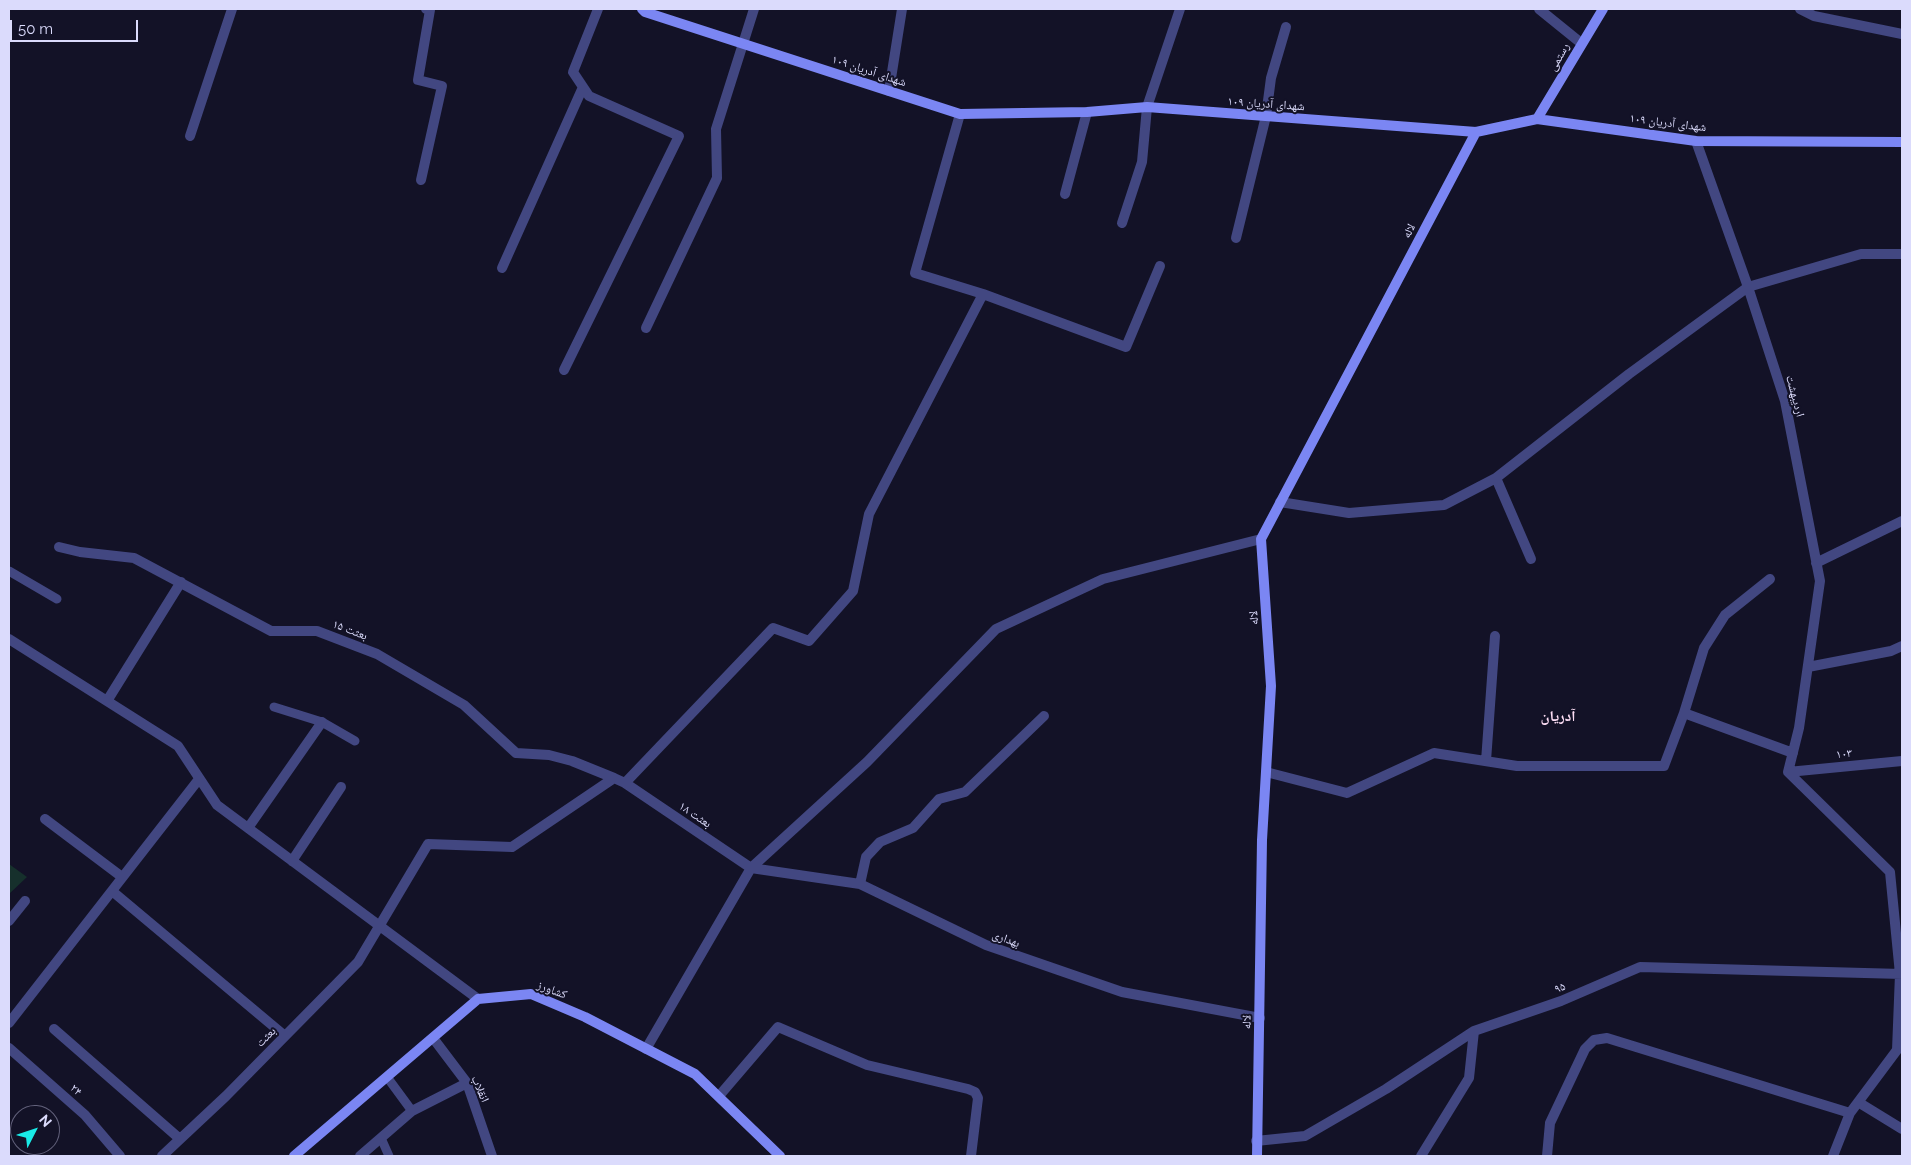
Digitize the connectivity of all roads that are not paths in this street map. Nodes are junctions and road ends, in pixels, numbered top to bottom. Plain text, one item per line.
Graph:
1 (232, 9) edge
2 (426, 9) edge
3 (598, 9) edge
4 (642, 9) edge
5 (754, 9) edge
6 (902, 9) edge
7 (1180, 9) edge
8 (1540, 9) edge
9 (1603, 9) edge
10 (1800, 9) edge
11 (1286, 28) dead end
12 (1902, 34) edge
13 (742, 43) junction
14 (1581, 44) junction
15 (583, 88) junction
16 (889, 91) junction
17 (1147, 107) junction
18 (1087, 112) junction
19 (960, 114) junction
20 (1266, 116) junction
21 (1537, 118) junction
22 (1476, 132) junction
23 (190, 136) dead end
24 (1696, 141) junction
25 (1902, 142) edge
26 (421, 180) dead end
27 (1064, 194) dead end
28 (1122, 223) dead end
29 (1236, 238) dead end
30 (1902, 254) edge
31 (1160, 266) dead end
32 (502, 268) dead end
33 (1748, 287) junction
34 (983, 294) junction
35 (646, 328) dead end
36 (564, 370) dead end
37 (1496, 478) junction
38 (1280, 502) junction
39 (1902, 521) edge
40 (1261, 539) junction
41 (59, 547) dead end
42 (1531, 559) dead end
43 (1816, 563) junction
44 (9, 571) edge
45 (1770, 579) dead end
46 (181, 582) junction
47 (58, 599) dead end
48 (1495, 636) dead end
49 (9, 639) edge
50 (1902, 646) edge
51 (1808, 667) junction
52 (107, 701) junction
53 (274, 707) dead end
54 (1684, 713) junction
55 (1044, 716) dead end
56 (322, 722) junction
57 (355, 741) dead end
58 (1793, 753) junction
59 (1486, 761) junction
60 (1902, 761) edge
61 (1266, 772) junction
62 (1788, 772) junction
63 (614, 778) junction
64 (200, 779) junction
65 (625, 784) junction
66 (341, 787) dead end
67 (45, 819) dead end
68 (248, 828) junction
69 (292, 861) junction
70 (751, 868) junction
71 (122, 877) junction
72 (860, 884) junction
73 (112, 891) junction
74 (25, 901) dead end
75 (9, 921) edge
76 (380, 928) junction
77 (1901, 974) edge
78 (478, 999) junction
79 (1260, 1018) junction
80 (9, 1023) edge
81 (54, 1030) dead end
82 (1474, 1031) junction
83 (285, 1036) junction
84 (433, 1038) junction
85 (9, 1048) edge
86 (646, 1049) junction
87 (387, 1077) junction
88 (467, 1083) junction
89 (719, 1096) junction
90 (1858, 1102) junction
91 (412, 1111) junction
92 (1850, 1113) junction
93 (1902, 1129) edge
94 (381, 1138) junction
95 (180, 1139) junction
96 (1256, 1141) junction
97 (776, 1155) edge
98 (120, 1156) edge
99 (162, 1156) edge
100 (294, 1156) edge
101 (360, 1156) edge
102 (389, 1156) edge
103 (492, 1156) edge
104 (971, 1156) edge
105 (1256, 1156) edge
106 (1421, 1156) edge
107 (1547, 1156) edge
108 (1833, 1156) edge

1 - 23 street
2 - 26 street
3 - 15 street
4 - 13 street, شهدای آدریان ۱۰۹
5 - 13 street
6 - 16 street
7 - 17 street
8 - 14 street
9 - 14 street, رستمی
10 - 12 street
11 - 20 street
13 - 16 street, شهدای آدریان ۱۰۹
13 - 35 street
14 - 21 street, رستمی
15 - 32 street
15 - 36 street
16 - 19 street, شهدای آدریان ۱۰۹
17 - 18 street, شهدای آدریان ۱۰۹
17 - 20 street, شهدای آدریان ۱۰۹
17 - 28 street
18 - 19 street, شهدای آدریان ۱۰۹
18 - 27 street
19 - 34 street
20 - 22 street, شهدای آدریان ۱۰۹
20 - 29 street
21 - 22 street, شهدای آدریان ۱۰۹
21 - 24 street, شهدای آدریان ۱۰۹
22 - 38 street, لاله
24 - 25 street, شهدای آدریان ۱۰۹
24 - 33 street, اردیبهشت
30 - 33 street
31 - 34 street
33 - 37 street
33 - 43 street, اردیبهشت
34 - 65 street
37 - 38 street
37 - 42 street
38 - 40 street, لاله
39 - 43 street
40 - 61 street, لاله
40 - 70 street
41 - 46 street, بعثت ۱۵
43 - 51 street, اردیبهشت
44 - 47 lane
45 - 54 street
46 - 52 street
46 - 63 street, بعثت ۱۵
48 - 59 street
49 - 52 street
50 - 51 street
51 - 58 street, اردیبهشت
52 - 64 street
53 - 56 lane
54 - 58 street
54 - 59 street
55 - 72 street
56 - 57 lane
56 - 68 street
58 - 62 street, اردیبهشت
59 - 61 street
60 - 62 street, ۱۰۳
61 - 79 street, لاله
62 - 77 street
63 - 65 street, بعثت ۱۵
63 - 76 street, بعثت
64 - 68 street
64 - 71 street
65 - 70 street, بعثت ۱۸
66 - 69 street
67 - 71 street
68 - 69 street
69 - 76 street
70 - 72 street, بهداری
70 - 86 street
71 - 73 street
72 - 79 street, بهداری
73 - 80 street
73 - 83 street
74 - 75 street
76 - 78 street
76 - 83 street, بعثت
77 - 82 street, ۹۵
77 - 90 street
78 - 84 street
78 - 86 street, کشاورز
79 - 96 street, لاله
81 - 95 street
82 - 96 street, ۹۵
82 - 106 street
83 - 95 street, بعثت
84 - 87 street
84 - 88 street, انقلاب
85 - 98 street, ۲۴
86 - 89 street, کشاورز
87 - 91 lane
87 - 100 street
88 - 91 street
88 - 103 street, انقلاب
89 - 97 street, کشاورز
89 - 104 street
90 - 92 street
90 - 93 street
91 - 94 street
92 - 107 street
92 - 108 street
94 - 101 street
94 - 102 lane
95 - 99 street, بعثت
96 - 105 street, لاله

